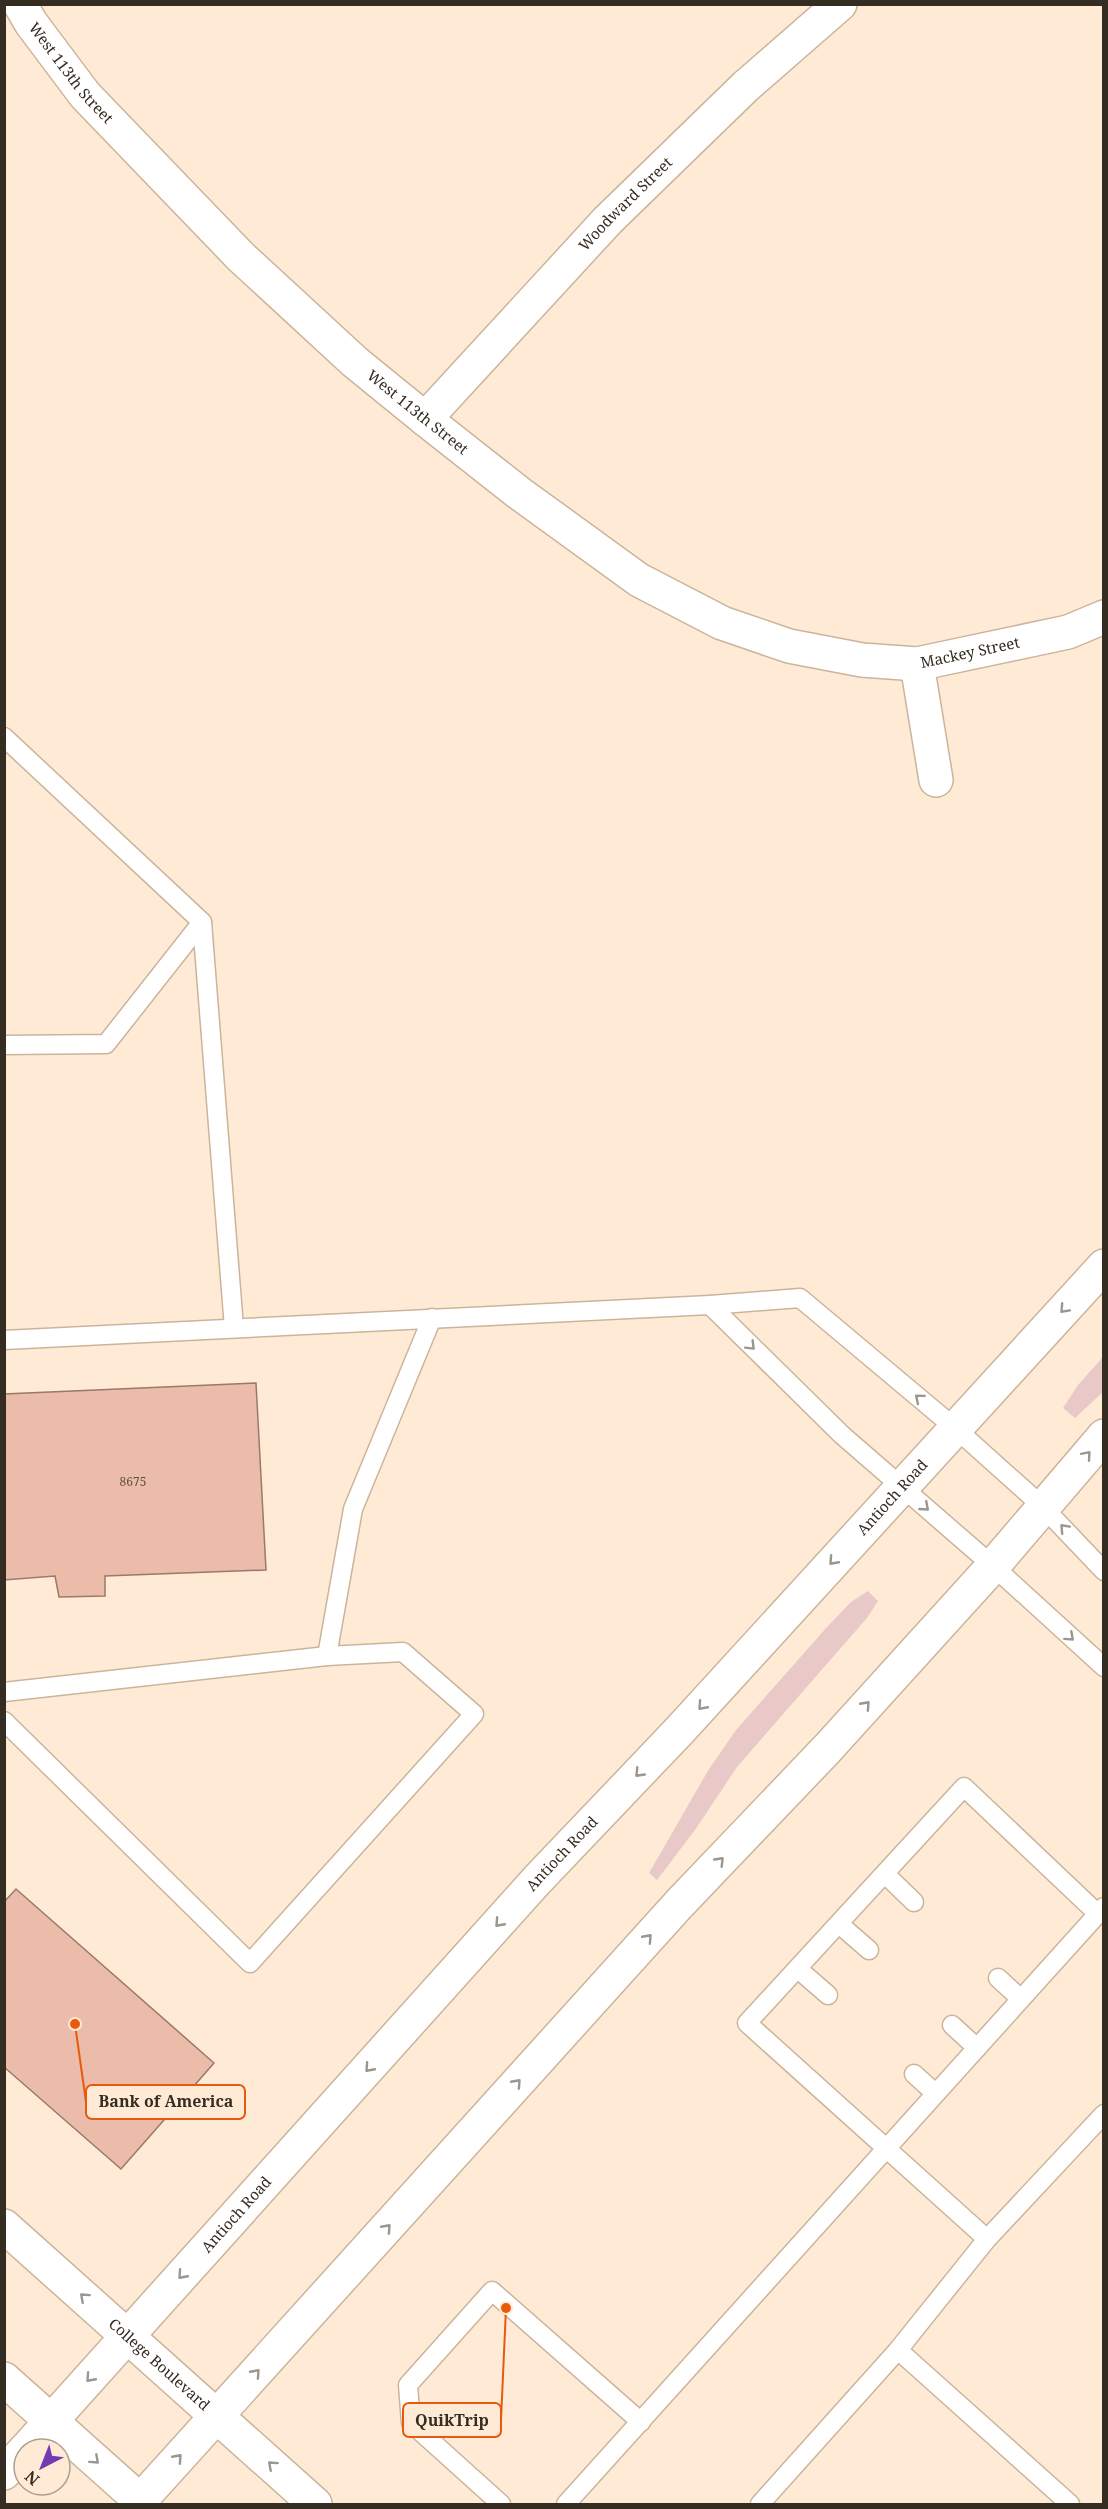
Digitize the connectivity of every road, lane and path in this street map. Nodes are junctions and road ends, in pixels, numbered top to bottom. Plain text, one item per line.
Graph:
1 (20, 4) edge
2 (840, 4) edge
3 (425, 419) junction
4 (1104, 616) edge
5 (917, 664) junction
6 (4, 737) edge
7 (936, 780) dead end
8 (202, 922) junction
9 (4, 1045) edge
10 (1104, 1266) edge
11 (710, 1305) junction
12 (432, 1318) junction
13 (234, 1328) junction
14 (4, 1340) edge
15 (955, 1428) junction
16 (1104, 1436) edge
17 (901, 1487) junction
18 (1042, 1506) junction
19 (993, 1566) junction
20 (1104, 1571) edge
21 (327, 1656) junction
22 (1104, 1667) edge
23 (4, 1692) edge
24 (4, 1721) edge
25 (885, 1874) junction
26 (914, 1902) dead end
27 (1101, 1910) edge
28 (839, 1924) junction
29 (869, 1950) dead end
30 (798, 1969) junction
31 (998, 1978) dead end
32 (828, 1995) dead end
33 (1021, 1999) junction
34 (952, 2025) dead end
35 (977, 2048) junction
36 (914, 2074) dead end
37 (935, 2093) junction
38 (1104, 2114) edge
39 (885, 2148) junction
40 (4, 2226) edge
41 (987, 2239) junction
42 (128, 2336) junction
43 (898, 2350) junction
44 (4, 2379) edge
45 (217, 2416) junction
46 (51, 2421) junction
47 (641, 2422) junction
48 (37, 2437) edge
49 (140, 2503) edge
50 (315, 2505) edge
51 (501, 2505) edge
52 (566, 2505) edge
53 (760, 2505) edge
54 (1070, 2505) edge

1 - 3 main road, West 113th Street
2 - 3 main road, Woodward Street
3 - 5 main road, West 113th Street
4 - 5 main road, Mackey Street
5 - 7 main road, Mackey Street
6 - 8 lane
8 - 9 lane
8 - 13 lane
10 -> 15 main road, Antioch Road
11 - 12 lane
15 -> 11 lane
11 -> 17 lane
12 - 13 lane
12 - 21 lane
13 - 14 lane
15 - 17 main road, Antioch Road
15 - 18 lane
18 -> 16 main road
17 -> 19 lane
17 -> 42 main road, Antioch Road
18 - 19 main road
20 -> 18 lane
19 -> 22 lane
45 -> 19 main road
21 - 23 lane
21 - 24 lane
25 - 26 lane
25 - 27 lane
25 - 28 lane
27 - 33 lane
28 - 29 lane
28 - 30 lane
30 - 32 lane
30 - 39 lane
31 - 33 lane
33 - 35 lane
34 - 35 lane
35 - 37 lane
36 - 37 lane
37 - 39 lane
38 - 41 lane
39 - 41 lane
39 - 47 lane
42 -> 40 main road, College Boulevard
41 - 43 lane
42 - 45 main road, College Boulevard
42 -> 46 main road, Antioch Road
43 - 53 lane
43 - 54 lane
44 - 46 main road
49 -> 45 main road
50 -> 45 main road, College Boulevard
46 - 48 main road, Antioch Road
46 -> 49 main road
47 - 51 lane
47 - 52 lane

